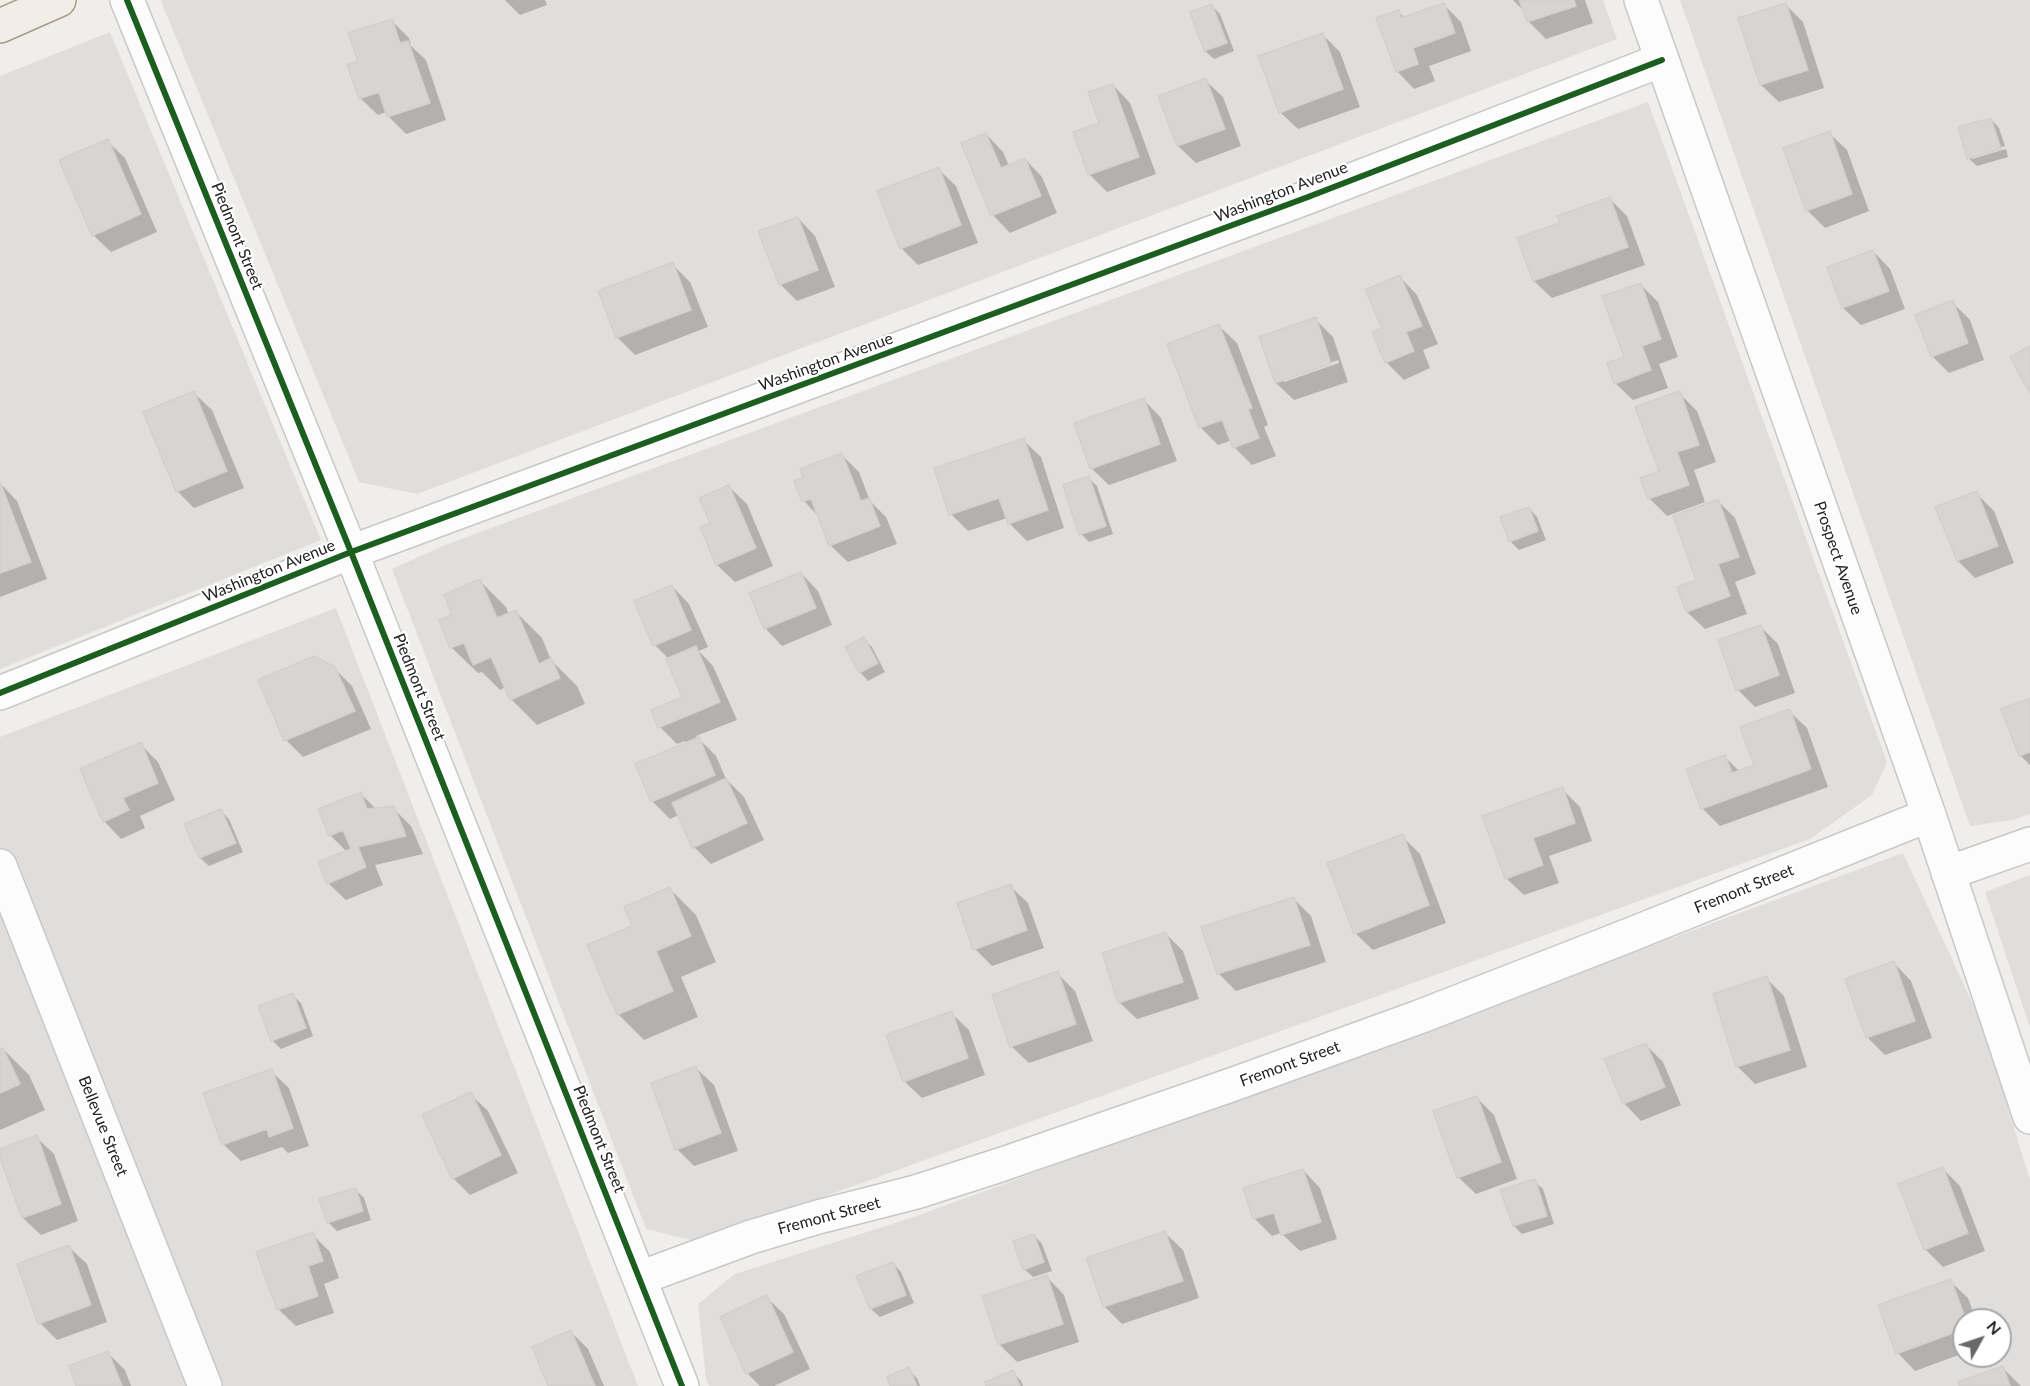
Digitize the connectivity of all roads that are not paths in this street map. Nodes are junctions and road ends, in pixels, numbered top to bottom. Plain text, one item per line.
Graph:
1 (59, 0) edge
2 (127, 0) edge
3 (1641, 0) edge
4 (0, 26) edge
5 (1662, 60) junction
6 (351, 552) junction
7 (0, 693) edge
8 (1929, 815) junction
9 (2030, 844) edge
10 (0, 866) edge
11 (1948, 873) junction
12 (2030, 1117) edge
13 (640, 1278) junction
14 (205, 1386) edge
15 (682, 1386) edge

1 - 4 main road
2 - 6 street, Piedmont Street
3 - 5 street, Prospect Avenue
5 - 6 street, Washington Avenue
5 - 8 street, Prospect Avenue
6 - 7 street, Washington Avenue
6 - 13 street, Piedmont Street
8 - 11 street, Prospect Avenue
8 - 13 street, Fremont Street
9 - 11 street
10 - 14 street, Bellevue Street
11 - 12 street, Prospect Avenue
13 - 15 street, Piedmont Street

